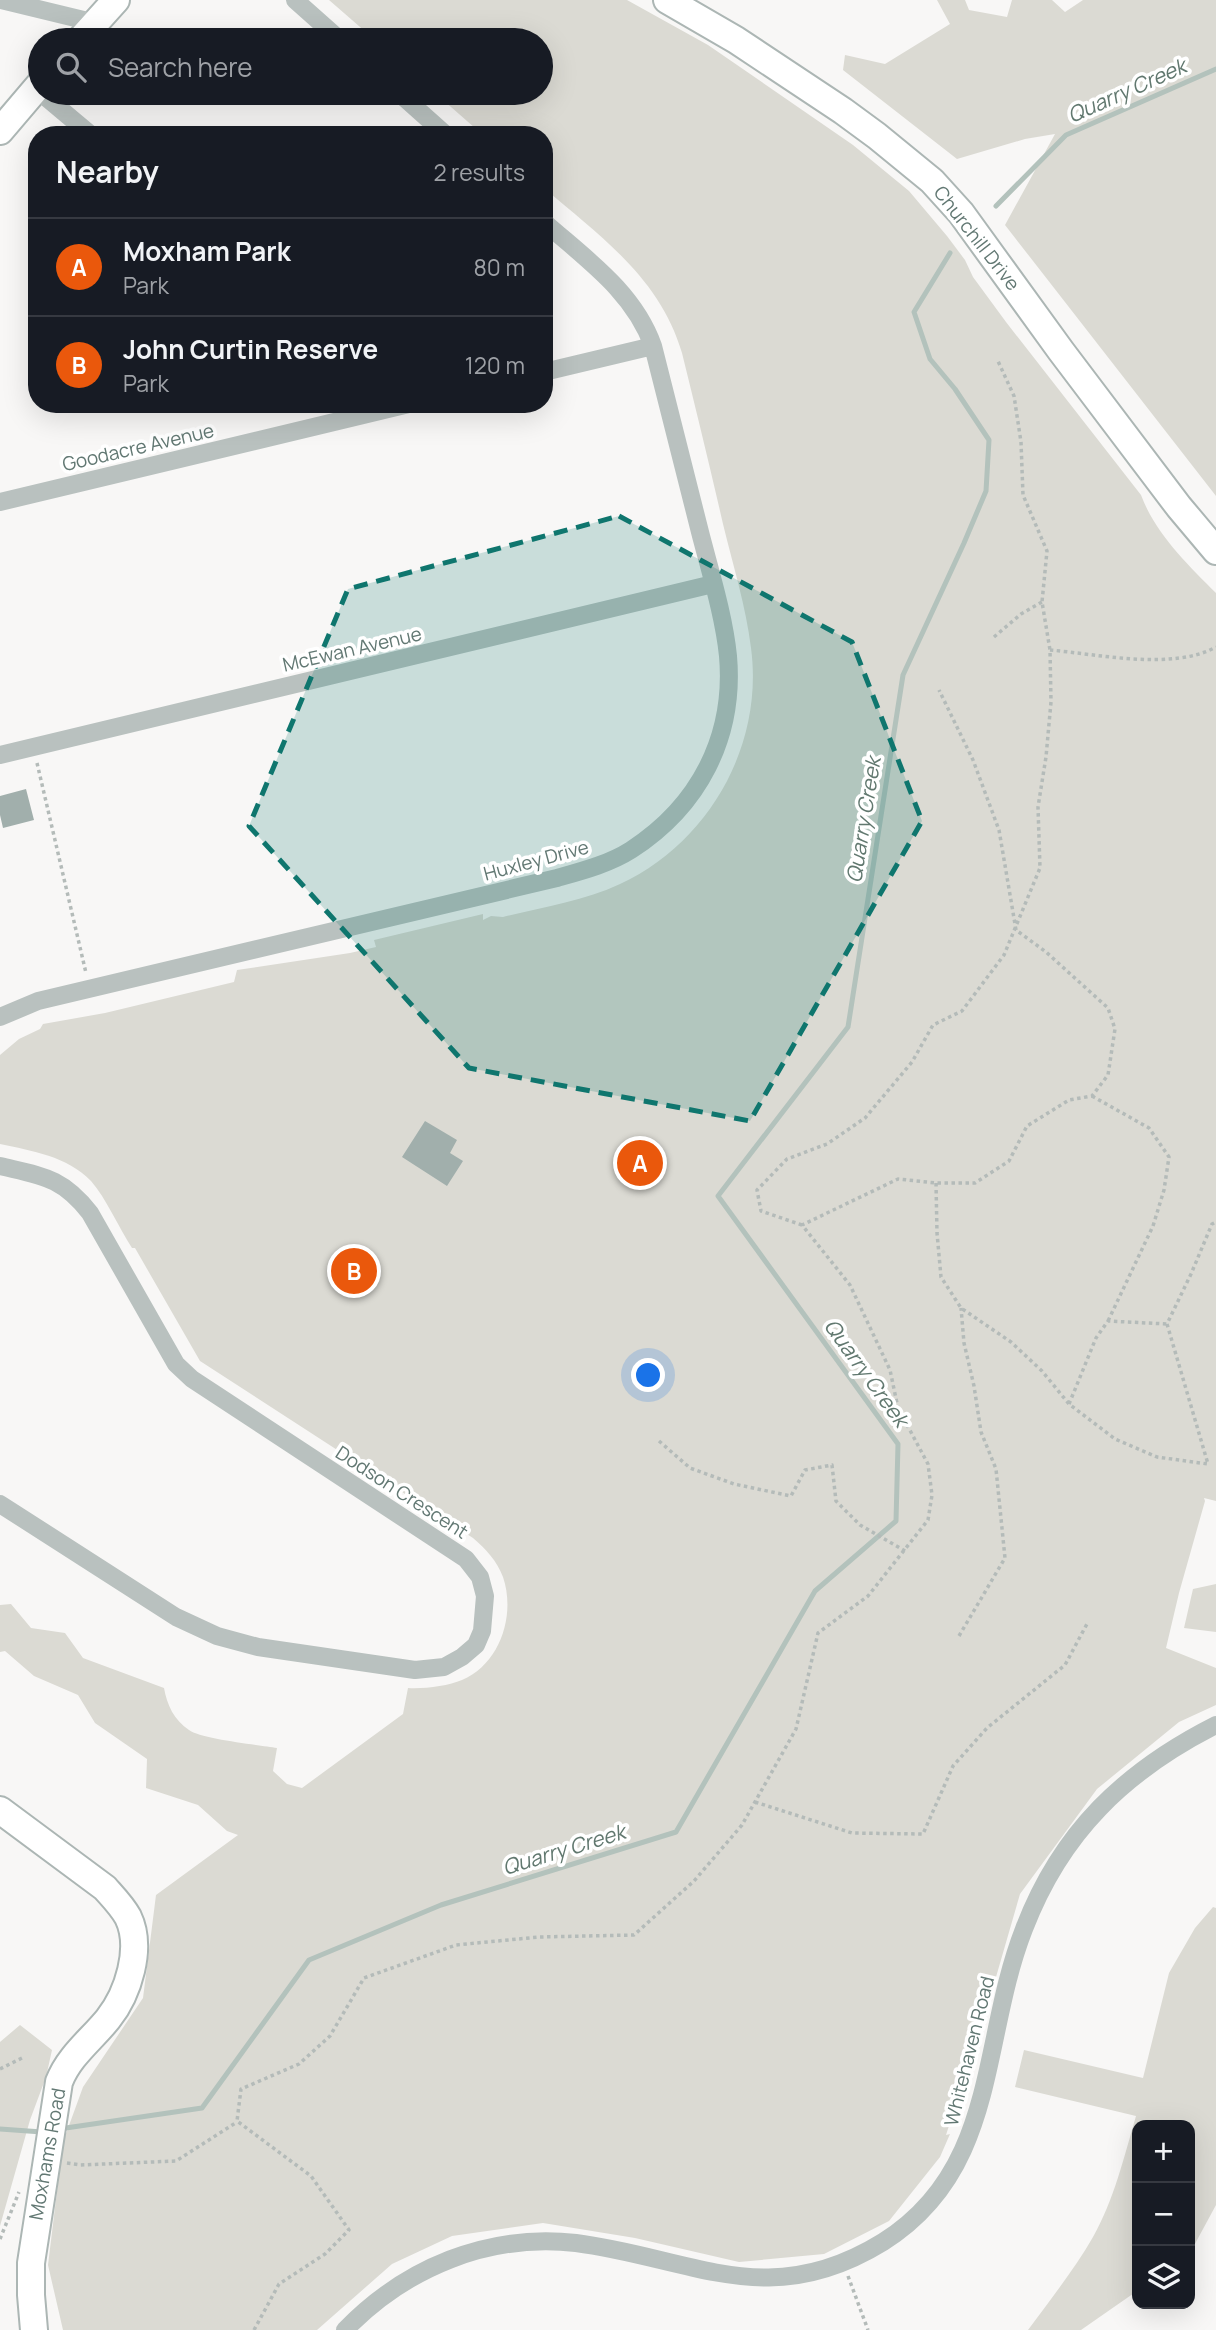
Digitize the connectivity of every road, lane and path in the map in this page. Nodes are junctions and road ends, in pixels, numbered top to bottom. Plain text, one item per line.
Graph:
1 (1, 0) edge
2 (116, 0) edge
3 (295, 0) edge
4 (667, 0) edge
5 (77, 28) edge
6 (92, 28) edge
7 (326, 28) edge
8 (28, 102) edge
9 (56, 105) edge
10 (412, 105) edge
11 (80, 126) edge
12 (436, 126) edge
13 (0, 131) edge
14 (553, 230) edge
15 (653, 346) junction
16 (996, 359) dead end
17 (553, 370) edge
18 (371, 413) edge
19 (0, 502) edge
20 (1216, 551) edge
21 (713, 584) junction
22 (1042, 602) junction
23 (994, 637) dead end
24 (1216, 647) edge
25 (1050, 650) junction
26 (939, 690) dead end
27 (33, 747) junction
28 (0, 755) edge
29 (1016, 930) junction
30 (90, 989) junction
31 (0, 1017) edge
32 (1092, 1096) junction
33 (0, 1166) edge
34 (936, 1183) junction
35 (1216, 1222) edge
36 (802, 1225) junction
37 (961, 1308) junction
38 (1108, 1321) junction
39 (1167, 1324) junction
40 (1069, 1404) junction
41 (659, 1441) dead end
42 (0, 1504) edge
43 (905, 1551) junction
44 (1088, 1622) dead end
45 (959, 1636) dead end
46 (1216, 1725) edge
47 (755, 1802) junction
48 (0, 1810) edge
49 (24, 2057) dead end
50 (0, 2069) edge
51 (237, 2121) junction
52 (46, 2157) junction
53 (23, 2182) dead end
54 (0, 2239) edge
55 (843, 2263) junction
56 (34, 2330) edge
57 (254, 2330) edge
58 (345, 2330) edge
59 (869, 2330) edge

1 - 5 street
2 - 6 main road
3 - 7 street
4 - 20 main road, Churchill Drive
8 - 13 main road
9 - 11 street
10 - 12 street
14 - 15 street, Huxley Drive
15 - 17 street
15 - 21 street, Huxley Drive
16 - 22 path
18 - 19 street, Goodacre Avenue
21 - 27 street, McEwan Avenue
21 - 30 street, Huxley Drive
22 - 23 path
22 - 25 path
24 - 25 path
25 - 29 path
26 - 29 path
27 - 28 street, McEwan Avenue
27 - 30 path
29 - 32 path
29 - 36 path
30 - 31 street, Huxley Drive
32 - 34 path
32 - 38 path
33 - 42 street, Dodson Crescent
34 - 36 path
34 - 37 path
35 - 39 path
36 - 43 path
37 - 40 path
37 - 45 path
38 - 39 path
38 - 40 path
39 - 40 path
41 - 43 path
43 - 47 path
44 - 47 path
46 - 55 street, Whitehaven Road
47 - 51 path
48 - 52 main road, Moxhams Road
49 - 50 path
51 - 52 path
51 - 57 path
52 - 56 main road, Moxhams Road
53 - 54 path
55 - 58 street, Whitehaven Road
55 - 59 path

